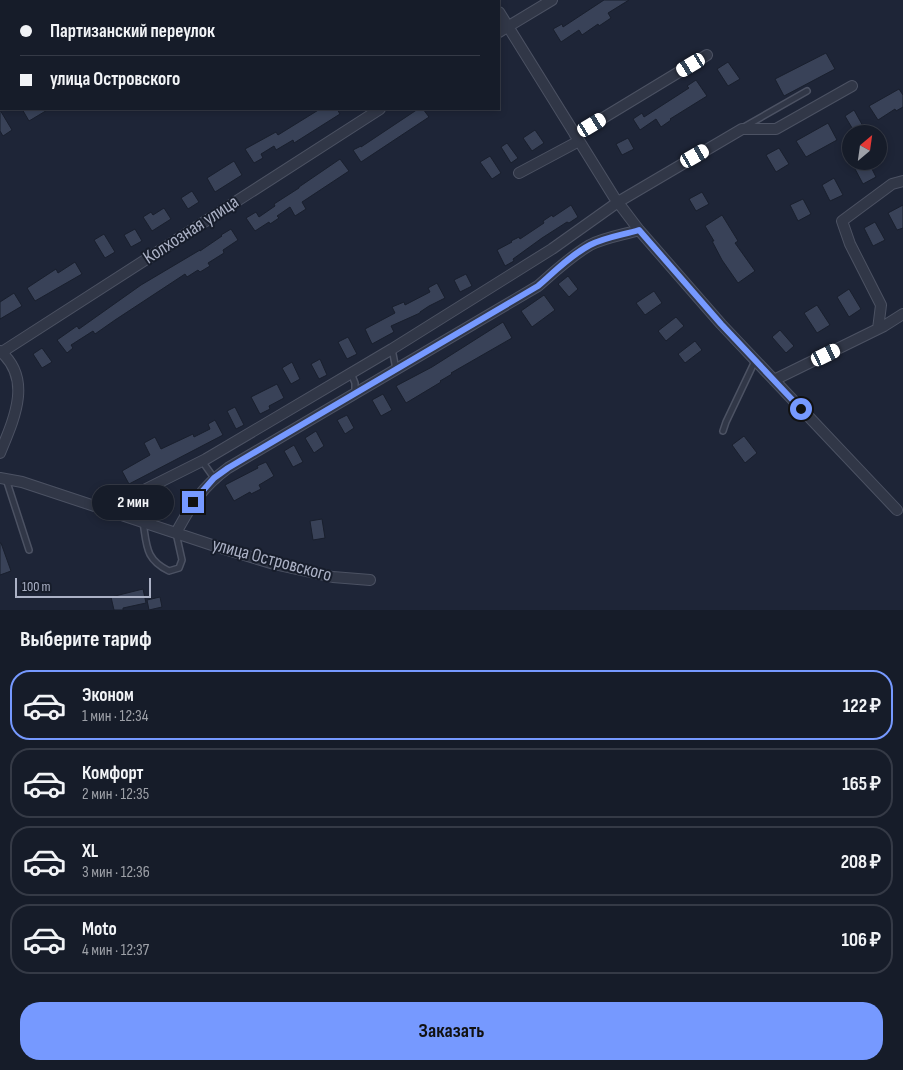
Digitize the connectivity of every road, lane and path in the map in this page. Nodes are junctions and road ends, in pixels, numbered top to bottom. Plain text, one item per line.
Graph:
1 (552, 0) edge
2 (500, 14) edge
3 (508, 26) junction
4 (500, 31) edge
5 (707, 55) dead end
6 (852, 86) dead end
7 (807, 91) dead end
8 (378, 110) edge
9 (742, 129) junction
10 (577, 138) junction
11 (519, 172) dead end
12 (903, 181) edge
13 (618, 202) junction
14 (639, 230) junction
15 (903, 314) edge
16 (878, 330) junction
17 (392, 349) junction
18 (1, 352) edge
19 (755, 360) junction
20 (396, 370) junction
21 (350, 374) junction
22 (774, 380) junction
23 (355, 394) junction
24 (723, 431) dead end
25 (0, 453) edge
26 (202, 462) junction
27 (3, 478) edge
28 (214, 478) junction
29 (897, 510) dead end
30 (113, 512) junction
31 (142, 521) junction
32 (176, 533) junction
33 (29, 550) dead end
34 (370, 580) dead end

1 - 3 street
2 - 3 street
3 - 4 street
3 - 10 street
5 - 10 street
6 - 9 street
7 - 9 lane
8 - 18 street, Колхозная улица
9 - 13 street
10 - 11 street
10 - 13 street
12 - 16 street
13 - 14 street
13 - 17 street
14 - 19 street
14 - 20 street
15 - 16 street
16 - 22 street
17 - 20 lane
17 - 21 street
18 - 25 street
19 - 22 street
19 - 24 lane
20 - 23 street
21 - 23 lane
21 - 26 street
22 - 29 street
23 - 28 street
26 - 28 lane
26 - 30 street
27 - 30 street, улица Островского
27 - 33 lane
28 - 32 street
30 - 31 street, улица Островского
31 - 32 street, улица Островского
31 - 32 lane
32 - 34 street, улица Островского

